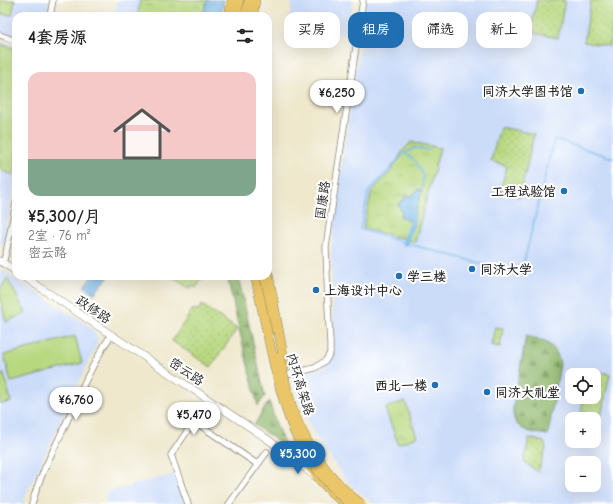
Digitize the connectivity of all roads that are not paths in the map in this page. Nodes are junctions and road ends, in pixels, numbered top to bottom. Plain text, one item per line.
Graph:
1 (53, 0) edge
2 (232, 0) edge
3 (238, 0) edge
4 (249, 0) edge
5 (255, 0) edge
6 (362, 0) edge
7 (51, 12) edge
8 (230, 12) edge
9 (236, 12) edge
10 (247, 12) edge
11 (254, 12) edge
12 (0, 35) edge
13 (12, 40) edge
14 (12, 223) edge
15 (1, 262) edge
16 (12, 269) edge
17 (29, 280) edge
18 (252, 280) edge
19 (255, 280) edge
20 (262, 280) edge
21 (266, 280) edge
22 (269, 280) edge
23 (273, 328) junction
24 (111, 335) junction
25 (286, 374) junction
26 (300, 450) junction
27 (266, 452) dead end
28 (288, 454) junction
29 (258, 464) junction
30 (320, 481) junction
31 (350, 490) junction
32 (341, 503) edge
33 (32, 504) edge
34 (188, 504) edge
35 (228, 504) edge
36 (350, 504) edge
37 (361, 504) edge
38 (366, 504) edge

1 - 7 street
2 - 8 main road
3 - 9 main road
4 - 10 main road
5 - 11 main road
6 - 25 street, 国康路
12 - 13 street
14 - 15 street
15 - 16 street
17 - 24 street, 政修路
18 - 26 main road
19 - 36 main road, 内环高架路, bridge
20 - 23 main road, 内环高架路
21 - 23 main road
22 - 25 main road
23 - 37 main road, 内环高架路, bridge
24 - 28 street, 密云路
24 - 33 street
25 - 31 main road
26 - 28 street
26 - 30 main road
27 - 29 street
28 - 30 street, 密云路
29 - 34 street
29 - 35 street
30 - 32 main road
31 - 32 street
31 - 38 main road

